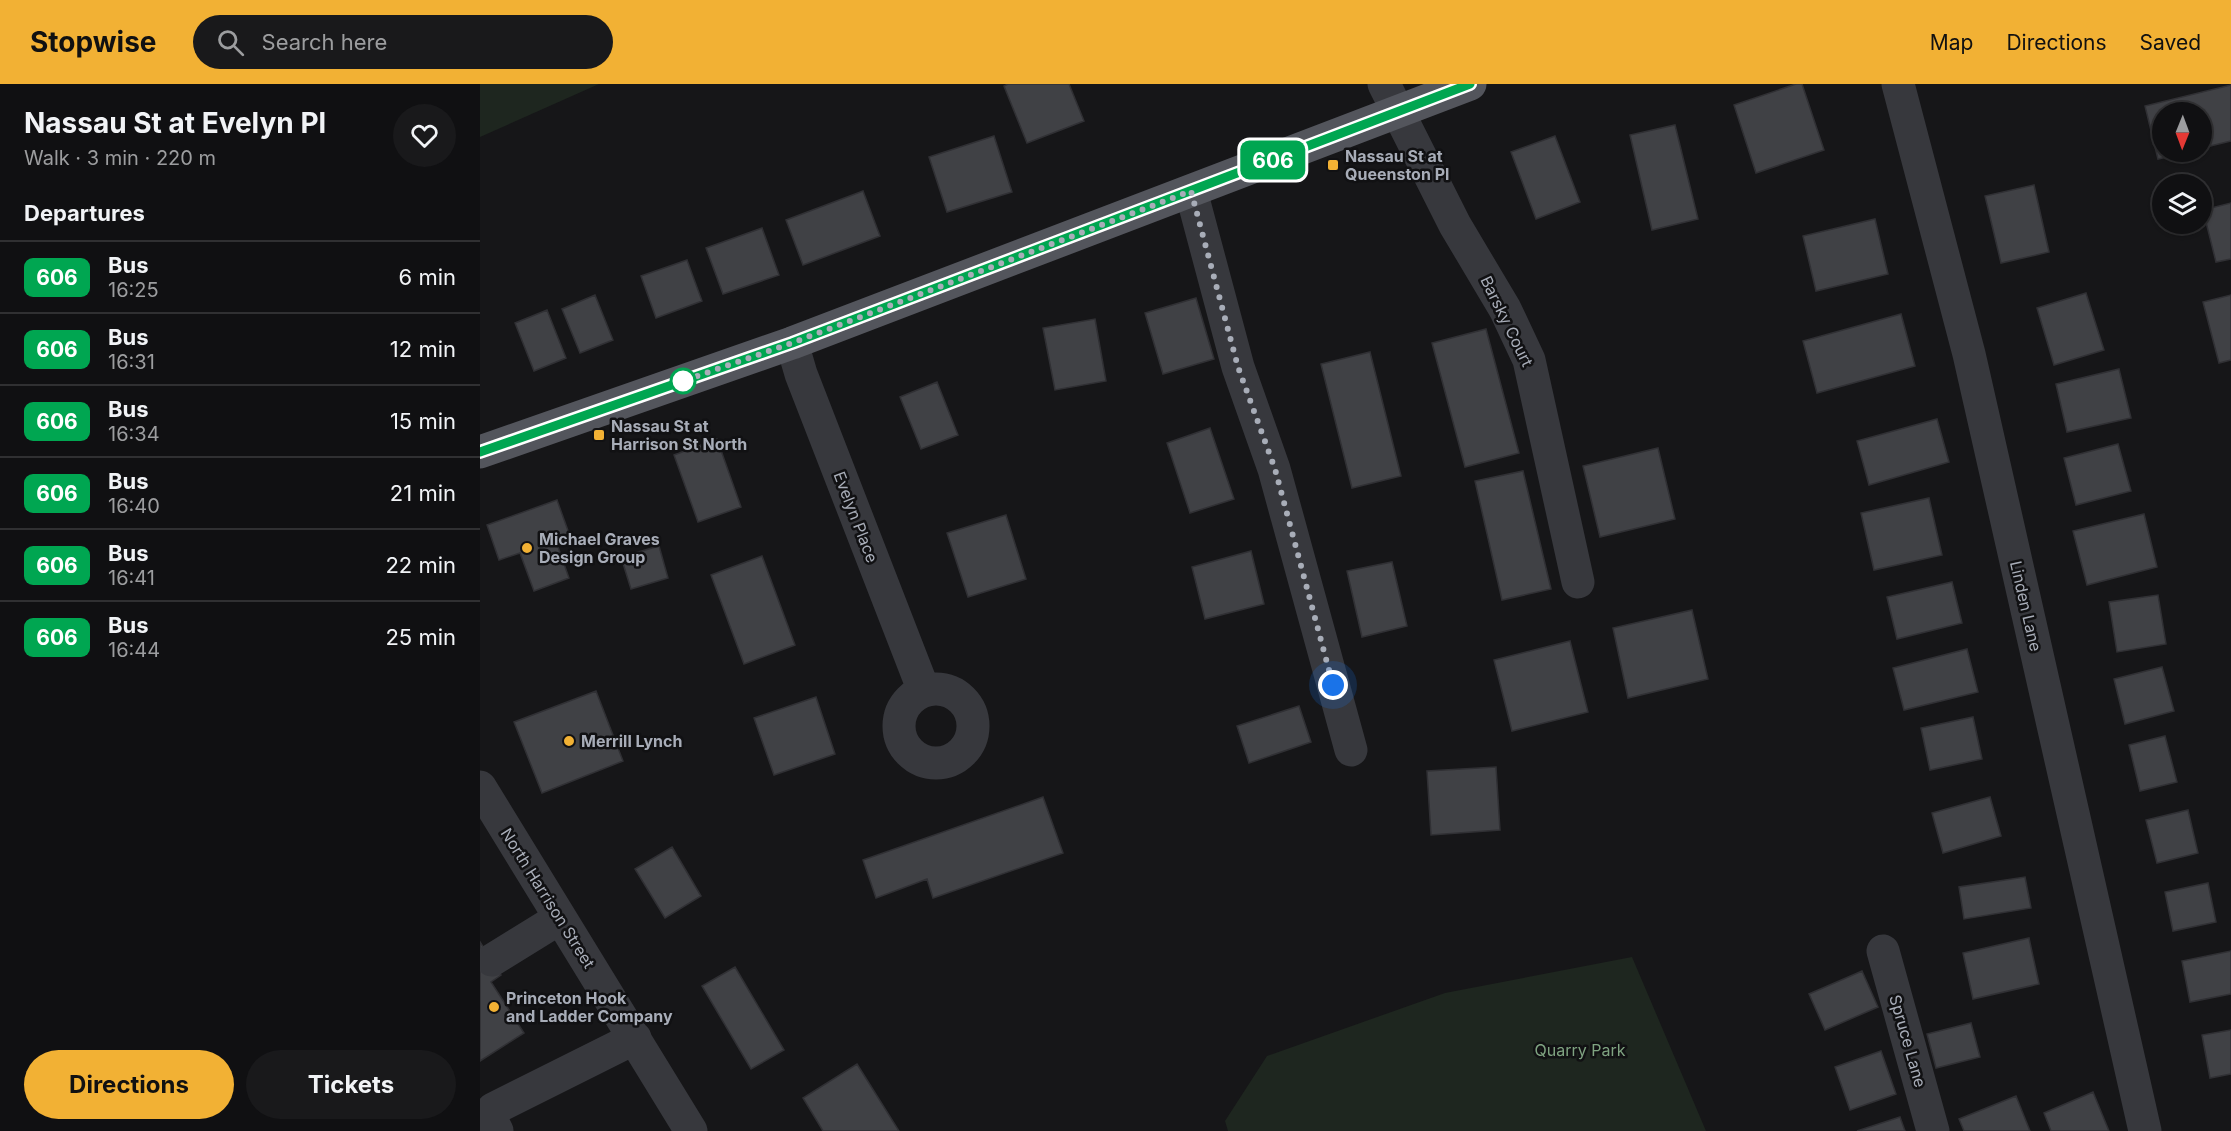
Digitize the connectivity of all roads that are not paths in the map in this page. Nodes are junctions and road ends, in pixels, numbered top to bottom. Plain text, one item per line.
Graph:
1 (1470, 84) edge
2 (1898, 84) edge
3 (1391, 98) edge
4 (1191, 191) junction
5 (792, 343) junction
6 (480, 452) edge
7 (1578, 582) dead end
8 (924, 691) dead end
9 (1351, 750) dead end
10 (480, 787) edge
11 (490, 825) edge
12 (560, 918) junction
13 (1883, 951) dead end
14 (492, 960) dead end
15 (635, 1038) junction
16 (688, 1130) edge
17 (497, 1131) edge
18 (1933, 1131) edge
19 (2145, 1131) edge

1 - 3 main road
2 - 19 street, Linden Lane
3 - 4 main road
3 - 7 street, Barsky Court
4 - 5 main road
4 - 9 street
5 - 6 main road
5 - 8 street, Evelyn Place
10 - 11 street, North Harrison Street
11 - 12 street, North Harrison Street
12 - 14 street
12 - 15 street, North Harrison Street
13 - 18 street, Spruce Lane
15 - 16 street, North Harrison Street
15 - 17 street

